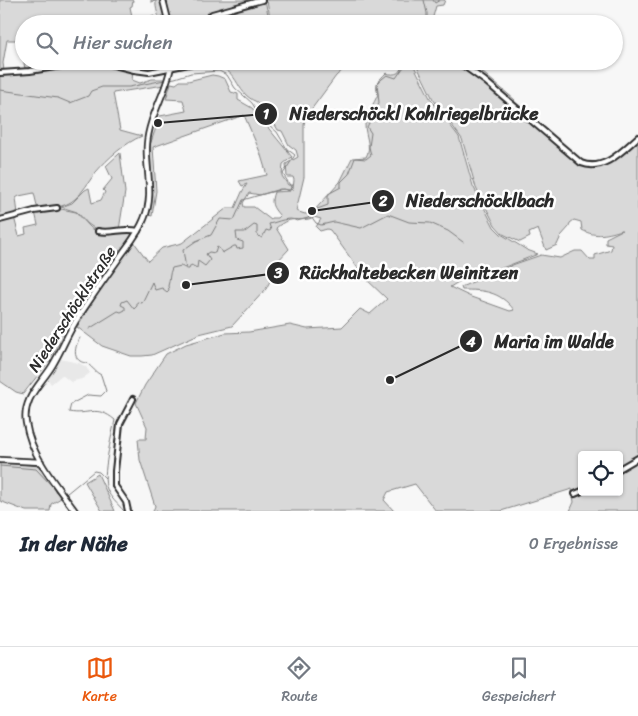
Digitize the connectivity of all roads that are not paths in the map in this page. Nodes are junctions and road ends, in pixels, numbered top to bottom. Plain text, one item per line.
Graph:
1 (163, 0) edge
2 (262, 0) edge
3 (166, 15) edge
4 (211, 15) edge
5 (36, 70) edge
6 (135, 70) edge
7 (160, 70) edge
8 (171, 70) edge
9 (470, 70) edge
10 (0, 72) edge
11 (638, 137) edge
12 (57, 208) dead end
13 (0, 220) edge
14 (98, 231) dead end
15 (138, 231) junction
16 (133, 399) dead end
17 (37, 455) junction
18 (638, 458) edge
19 (0, 460) edge
20 (25, 461) junction
21 (41, 462) junction
22 (623, 467) edge
23 (578, 493) edge
24 (575, 494) dead end
25 (75, 511) edge
26 (128, 511) edge

1 - 3 main road
2 - 4 street
5 - 10 street
6 - 7 street
8 - 15 main road, Niederschöcklstraße
9 - 11 street
12 - 13 street
14 - 15 street
15 - 17 main road, Niederschöcklstraße
16 - 26 street
17 - 20 main road
17 - 21 main road, Niederschöcklstraße
18 - 22 street
19 - 20 main road
20 - 21 main road
21 - 25 main road, Niederschöcklstraße
23 - 24 street

